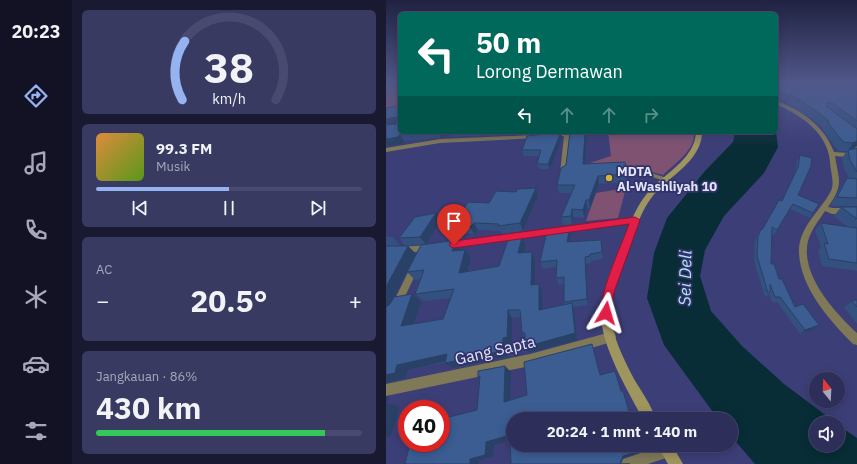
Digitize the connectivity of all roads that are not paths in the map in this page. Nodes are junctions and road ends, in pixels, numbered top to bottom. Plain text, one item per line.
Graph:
1 (779, 104) edge
2 (448, 134) edge
3 (567, 134) joint
4 (699, 134) edge
5 (540, 136) edge
6 (547, 136) edge
7 (444, 141) junction
8 (857, 148) edge
9 (386, 150) edge
10 (832, 154) junction
11 (632, 169) dead end
12 (563, 173) edge
13 (666, 179) junction
14 (825, 208) junction
15 (857, 211) edge
16 (635, 220) junction
17 (424, 249) junction
18 (390, 250) edge
19 (395, 308) edge
20 (611, 337) junction
21 (857, 340) edge
22 (386, 390) edge
23 (646, 412) edge
24 (656, 452) edge
25 (668, 452) edge
26 (628, 464) edge
27 (676, 464) edge

1 - 10 street
2 - 7 street
3 - 6 street
3 - 12 street
4 - 13 street
5 - 7 street
7 - 9 street
8 - 10 street
10 - 14 street
11 - 13 lane
13 - 16 street
14 - 15 street
14 - 21 street
16 - 17 street
16 - 20 street
17 - 18 street
17 - 19 street
20 - 22 street, Gang Sapta
20 - 23 street
24 - 26 street
25 - 27 street

